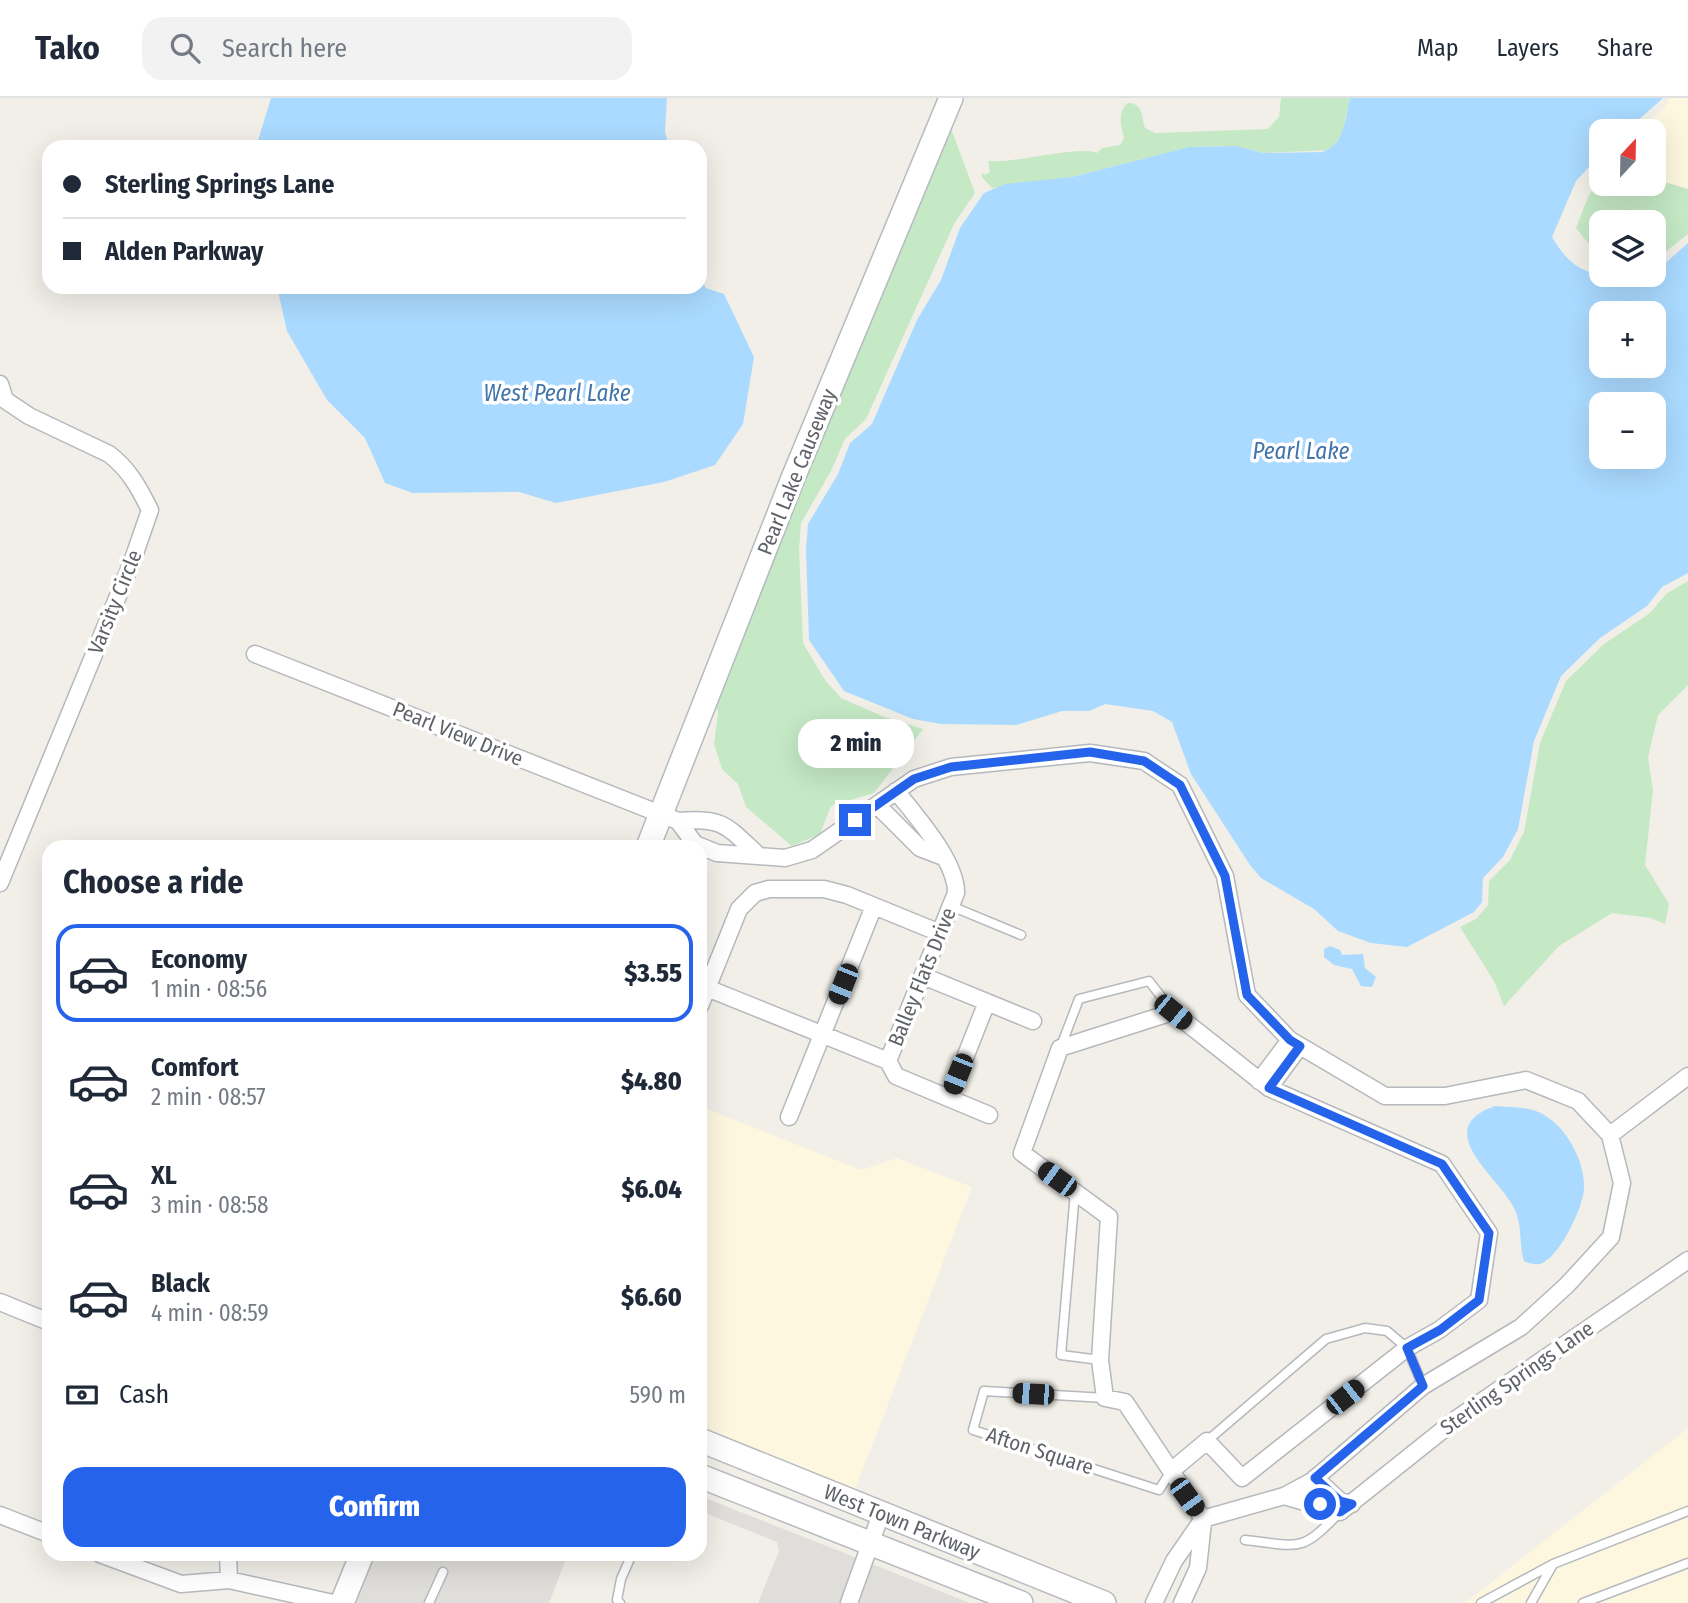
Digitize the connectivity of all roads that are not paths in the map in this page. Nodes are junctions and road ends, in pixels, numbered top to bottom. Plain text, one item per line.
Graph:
1 (951, 98) edge
2 (0, 384) edge
3 (255, 653) dead end
4 (896, 791) junction
5 (877, 805) junction
6 (670, 818) junction
7 (653, 840) edge
8 (691, 840) edge
9 (707, 849) edge
10 (757, 853) junction
11 (941, 856) junction
12 (0, 883) edge
13 (874, 906) junction
14 (951, 906) junction
15 (940, 933) junction
16 (1021, 935) dead end
17 (923, 976) junction
18 (707, 988) joint
19 (987, 1002) junction
20 (1173, 1012) junction
21 (1033, 1021) dead end
22 (823, 1035) junction
23 (1295, 1043) junction
24 (1060, 1048) junction
25 (888, 1061) junction
26 (1688, 1076) edge
27 (1264, 1084) junction
28 (948, 1098) junction
29 (989, 1115) dead end
30 (789, 1117) dead end
31 (1615, 1130) junction
32 (1075, 1192) junction
33 (1688, 1260) edge
34 (0, 1302) edge
35 (42, 1319) edge
36 (1407, 1348) junction
37 (1100, 1360) junction
38 (1423, 1386) junction
39 (1105, 1398) junction
40 (1207, 1441) junction
41 (707, 1443) edge
42 (1171, 1471) junction
43 (1315, 1478) junction
44 (707, 1479) edge
45 (1283, 1496) junction
46 (1346, 1508) junction
47 (1688, 1511) edge
48 (881, 1514) junction
49 (0, 1515) edge
50 (1203, 1520) junction
51 (42, 1531) edge
52 (1245, 1540) dead end
53 (870, 1545) junction
54 (119, 1561) edge
55 (228, 1561) edge
56 (359, 1561) edge
57 (629, 1561) edge
58 (1688, 1563) edge
59 (1553, 1564) junction
60 (443, 1572) dead end
61 (229, 1580) junction
62 (333, 1603) edge
63 (342, 1603) edge
64 (429, 1603) edge
65 (620, 1603) edge
66 (849, 1603) edge
67 (1021, 1603) edge
68 (1104, 1603) edge
69 (1154, 1603) edge
70 (1182, 1603) edge
71 (1481, 1603) edge
72 (1531, 1603) edge
73 (1583, 1603) edge

1 - 6 street, Pearl Lake Causeway
2 - 12 street, Varsity Circle
3 - 6 street, Pearl View Drive
4 - 5 street
4 - 11 street, Balley Flats Drive
4 - 23 street
5 - 10 street
5 - 11 street
6 - 7 street, Pearl Lake Causeway
6 - 8 street
6 - 10 street
9 - 10 street
11 - 14 street, Balley Flats Drive
13 - 15 street
13 - 18 street
13 - 22 street
14 - 15 street, Balley Flats Drive
14 - 16 lane
15 - 17 street, Balley Flats Drive
17 - 19 street
17 - 25 street, Balley Flats Drive
18 - 22 street
19 - 21 street
19 - 28 street
20 - 24 street
20 - 24 lane
20 - 27 street
22 - 25 street
22 - 30 street
23 - 27 street
23 - 31 street
24 - 32 street
25 - 28 street
26 - 31 street
27 - 36 street
28 - 29 street
31 - 38 street
32 - 37 street
32 - 37 lane
33 - 46 street, Sterling Springs Lane
34 - 35 street
36 - 38 lane
36 - 40 lane, Afton Square
36 - 40 street
37 - 39 street
38 - 43 street
39 - 42 street, Afton Square
39 - 42 lane, Afton Square
40 - 42 street, Afton Square
41 - 48 street, West Town Parkway
42 - 50 street, Afton Square
43 - 45 street
43 - 46 street
44 - 53 street, West Town Parkway
45 - 46 street
45 - 50 street
46 - 52 lane
47 - 59 lane
48 - 53 street
48 - 68 street, West Town Parkway
49 - 51 street
50 - 69 street
50 - 70 street
53 - 66 street
53 - 67 street, West Town Parkway
54 - 61 street
55 - 61 street
56 - 63 street
57 - 65 lane
58 - 73 lane
59 - 71 lane
59 - 72 lane
60 - 64 lane
61 - 62 street

